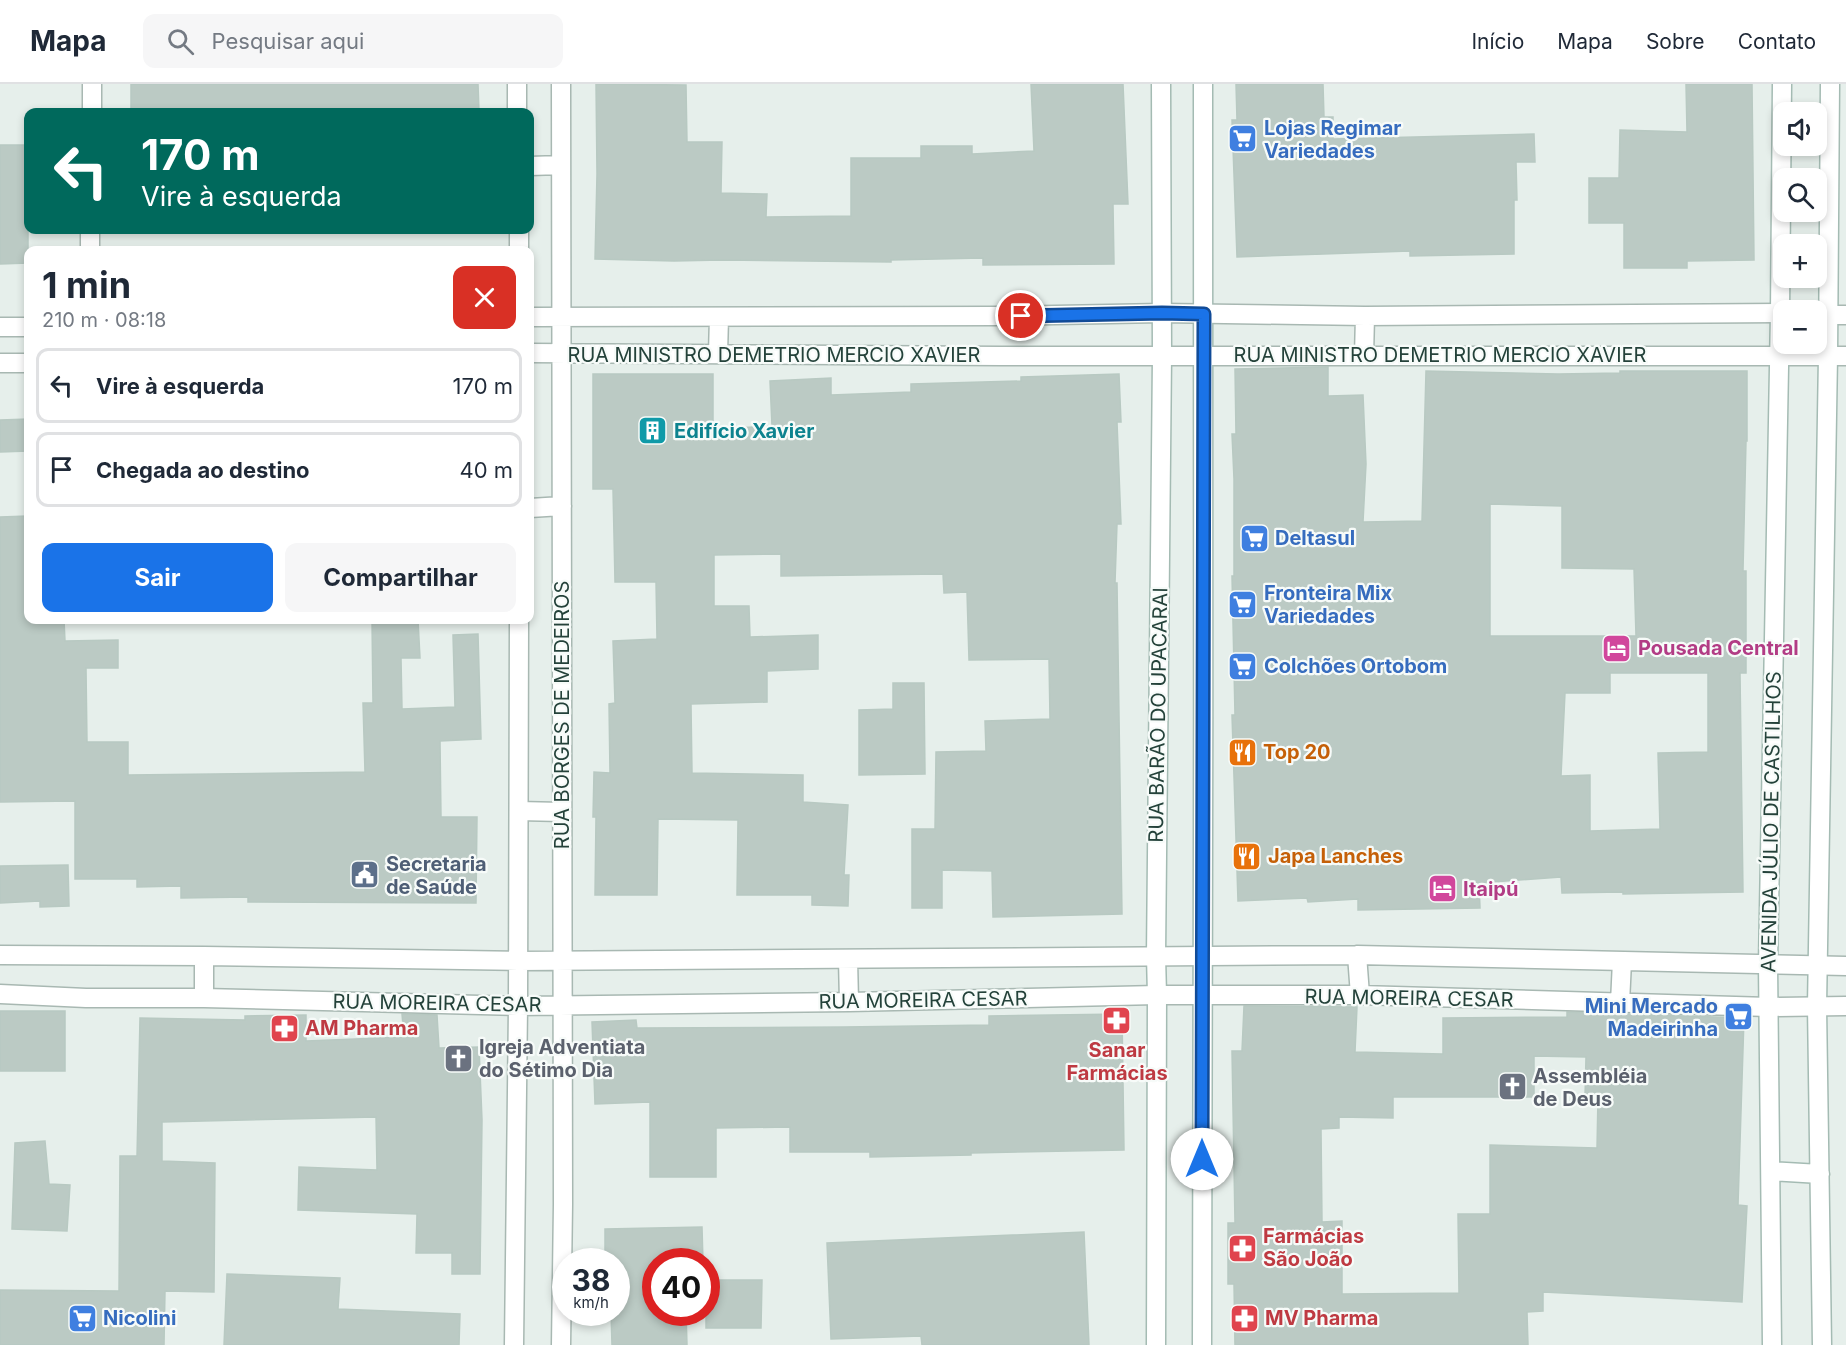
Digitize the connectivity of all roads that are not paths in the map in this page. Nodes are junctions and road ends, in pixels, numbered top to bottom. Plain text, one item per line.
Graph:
1 (93, 84) edge
2 (516, 84) edge
3 (561, 84) edge
4 (1161, 84) edge
5 (1203, 84) edge
6 (1782, 84) edge
7 (1830, 84) edge
8 (1782, 102) edge
9 (92, 108) edge
10 (517, 108) edge
11 (1827, 108) edge
12 (1783, 156) edge
13 (1824, 156) edge
14 (561, 165) junction
15 (534, 166) edge
16 (1782, 300) edge
17 (1162, 313) junction
18 (1773, 313) edge
19 (1204, 314) junction
20 (1830, 315) edge
21 (1365, 316) junction
22 (534, 317) edge
23 (562, 317) junction
24 (719, 317) junction
25 (0, 327) edge
26 (24, 327) edge
27 (534, 353) edge
28 (562, 353) junction
29 (718, 354) junction
30 (1779, 355) junction
31 (1162, 356) junction
32 (1204, 356) junction
33 (1364, 356) junction
34 (1837, 356) edge
35 (0, 363) edge
36 (24, 363) edge
37 (562, 506) junction
38 (534, 508) edge
39 (519, 624) edge
40 (519, 811) junction
41 (562, 812) junction
42 (0, 955) edge
43 (1357, 955) junction
44 (204, 956) junction
45 (1156, 956) junction
46 (1202, 956) junction
47 (848, 959) junction
48 (518, 961) junction
49 (562, 961) junction
50 (1622, 961) junction
51 (1768, 964) junction
52 (1818, 966) junction
53 (1846, 966) edge
54 (0, 994) edge
55 (1157, 995) junction
56 (1360, 995) junction
57 (1202, 996) junction
58 (204, 998) junction
59 (849, 1002) junction
60 (1620, 1003) junction
61 (562, 1005) junction
62 (518, 1006) junction
63 (1817, 1006) junction
64 (1846, 1006) edge
65 (1769, 1007) junction
66 (1771, 1171) junction
67 (1820, 1174) junction
68 (514, 1345) edge
69 (561, 1345) edge
70 (1156, 1345) edge
71 (1203, 1345) edge
72 (1772, 1345) edge
73 (1822, 1345) edge

1 - 9 street
2 - 10 street
3 - 14 street, RUA BORGES DE MEDEIROS
4 - 17 street, RUA BARÃO DO UPACARAI
5 - 19 street
6 - 8 street, AVENIDA JÚLIO DE CASTILHOS
7 - 11 street
12 - 16 street, AVENIDA JÚLIO DE CASTILHOS
13 - 20 street
14 - 15 street
14 - 23 street, RUA BORGES DE MEDEIROS
17 - 19 street, RUA MINISTRO DEMETRIO MERCIO XAVIER
17 - 24 street, RUA MINISTRO DEMETRIO MERCIO XAVIER
17 - 31 street, RUA BARÃO DO UPACARAI
18 - 21 street, RUA MINISTRO DEMETRIO MERCIO XAVIER
19 - 21 street, RUA MINISTRO DEMETRIO MERCIO XAVIER
19 - 32 street
20 - 34 street
21 - 33 street
22 - 23 street, RUA MINISTRO DEMETRIO MERCIO XAVIER
23 - 24 street, RUA MINISTRO DEMETRIO MERCIO XAVIER
23 - 28 street, RUA BORGES DE MEDEIROS
24 - 29 street
25 - 26 street
27 - 28 street, RUA MINISTRO DEMETRIO MERCIO XAVIER
28 - 29 street, RUA MINISTRO DEMETRIO MERCIO XAVIER
28 - 37 street, RUA BORGES DE MEDEIROS
29 - 31 street, RUA MINISTRO DEMETRIO MERCIO XAVIER
30 - 33 street, RUA MINISTRO DEMETRIO MERCIO XAVIER
30 - 34 street, RUA MINISTRO DEMETRIO MERCIO XAVIER
30 - 51 street, AVENIDA JÚLIO DE CASTILHOS
31 - 32 street, RUA MINISTRO DEMETRIO MERCIO XAVIER
31 - 45 street, RUA BARÃO DO UPACARAI
32 - 33 street, RUA MINISTRO DEMETRIO MERCIO XAVIER
32 - 46 street
34 - 52 street
35 - 36 street
37 - 38 street
37 - 41 street, RUA BORGES DE MEDEIROS
39 - 40 street
40 - 41 street
40 - 48 street
41 - 49 street, RUA BORGES DE MEDEIROS
42 - 44 street, RUA MOREIRA CESAR
43 - 46 street, RUA MOREIRA CESAR
43 - 50 street, RUA MOREIRA CESAR
43 - 56 street
44 - 48 street, RUA MOREIRA CESAR
44 - 58 street
45 - 46 street, RUA MOREIRA CESAR
45 - 47 street, RUA MOREIRA CESAR
45 - 55 street, RUA BARÃO DO UPACARAI
46 - 57 street
47 - 49 street, RUA MOREIRA CESAR
47 - 59 street
48 - 49 street, RUA MOREIRA CESAR
48 - 62 street
49 - 61 street, RUA BORGES DE MEDEIROS
50 - 51 street, RUA MOREIRA CESAR
50 - 60 street
51 - 52 street, RUA MOREIRA CESAR
51 - 65 street, AVENIDA JÚLIO DE CASTILHOS
52 - 53 street, RUA MOREIRA CESAR
52 - 63 street
54 - 58 street, RUA MOREIRA CESAR
55 - 57 street, RUA MOREIRA CESAR
55 - 59 street, RUA MOREIRA CESAR
55 - 70 street, RUA BARÃO DO UPACARAI
56 - 57 street, RUA MOREIRA CESAR
56 - 60 street, RUA MOREIRA CESAR
57 - 71 street
58 - 62 street, RUA MOREIRA CESAR
59 - 61 street, RUA MOREIRA CESAR
60 - 65 street, RUA MOREIRA CESAR
61 - 62 street, RUA MOREIRA CESAR
61 - 69 street, RUA BORGES DE MEDEIROS
62 - 68 street
63 - 64 street, RUA MOREIRA CESAR
63 - 65 street, RUA MOREIRA CESAR
63 - 67 street
65 - 66 street, AVENIDA JÚLIO DE CASTILHOS
66 - 67 street
66 - 72 street, AVENIDA JÚLIO DE CASTILHOS
67 - 73 street

